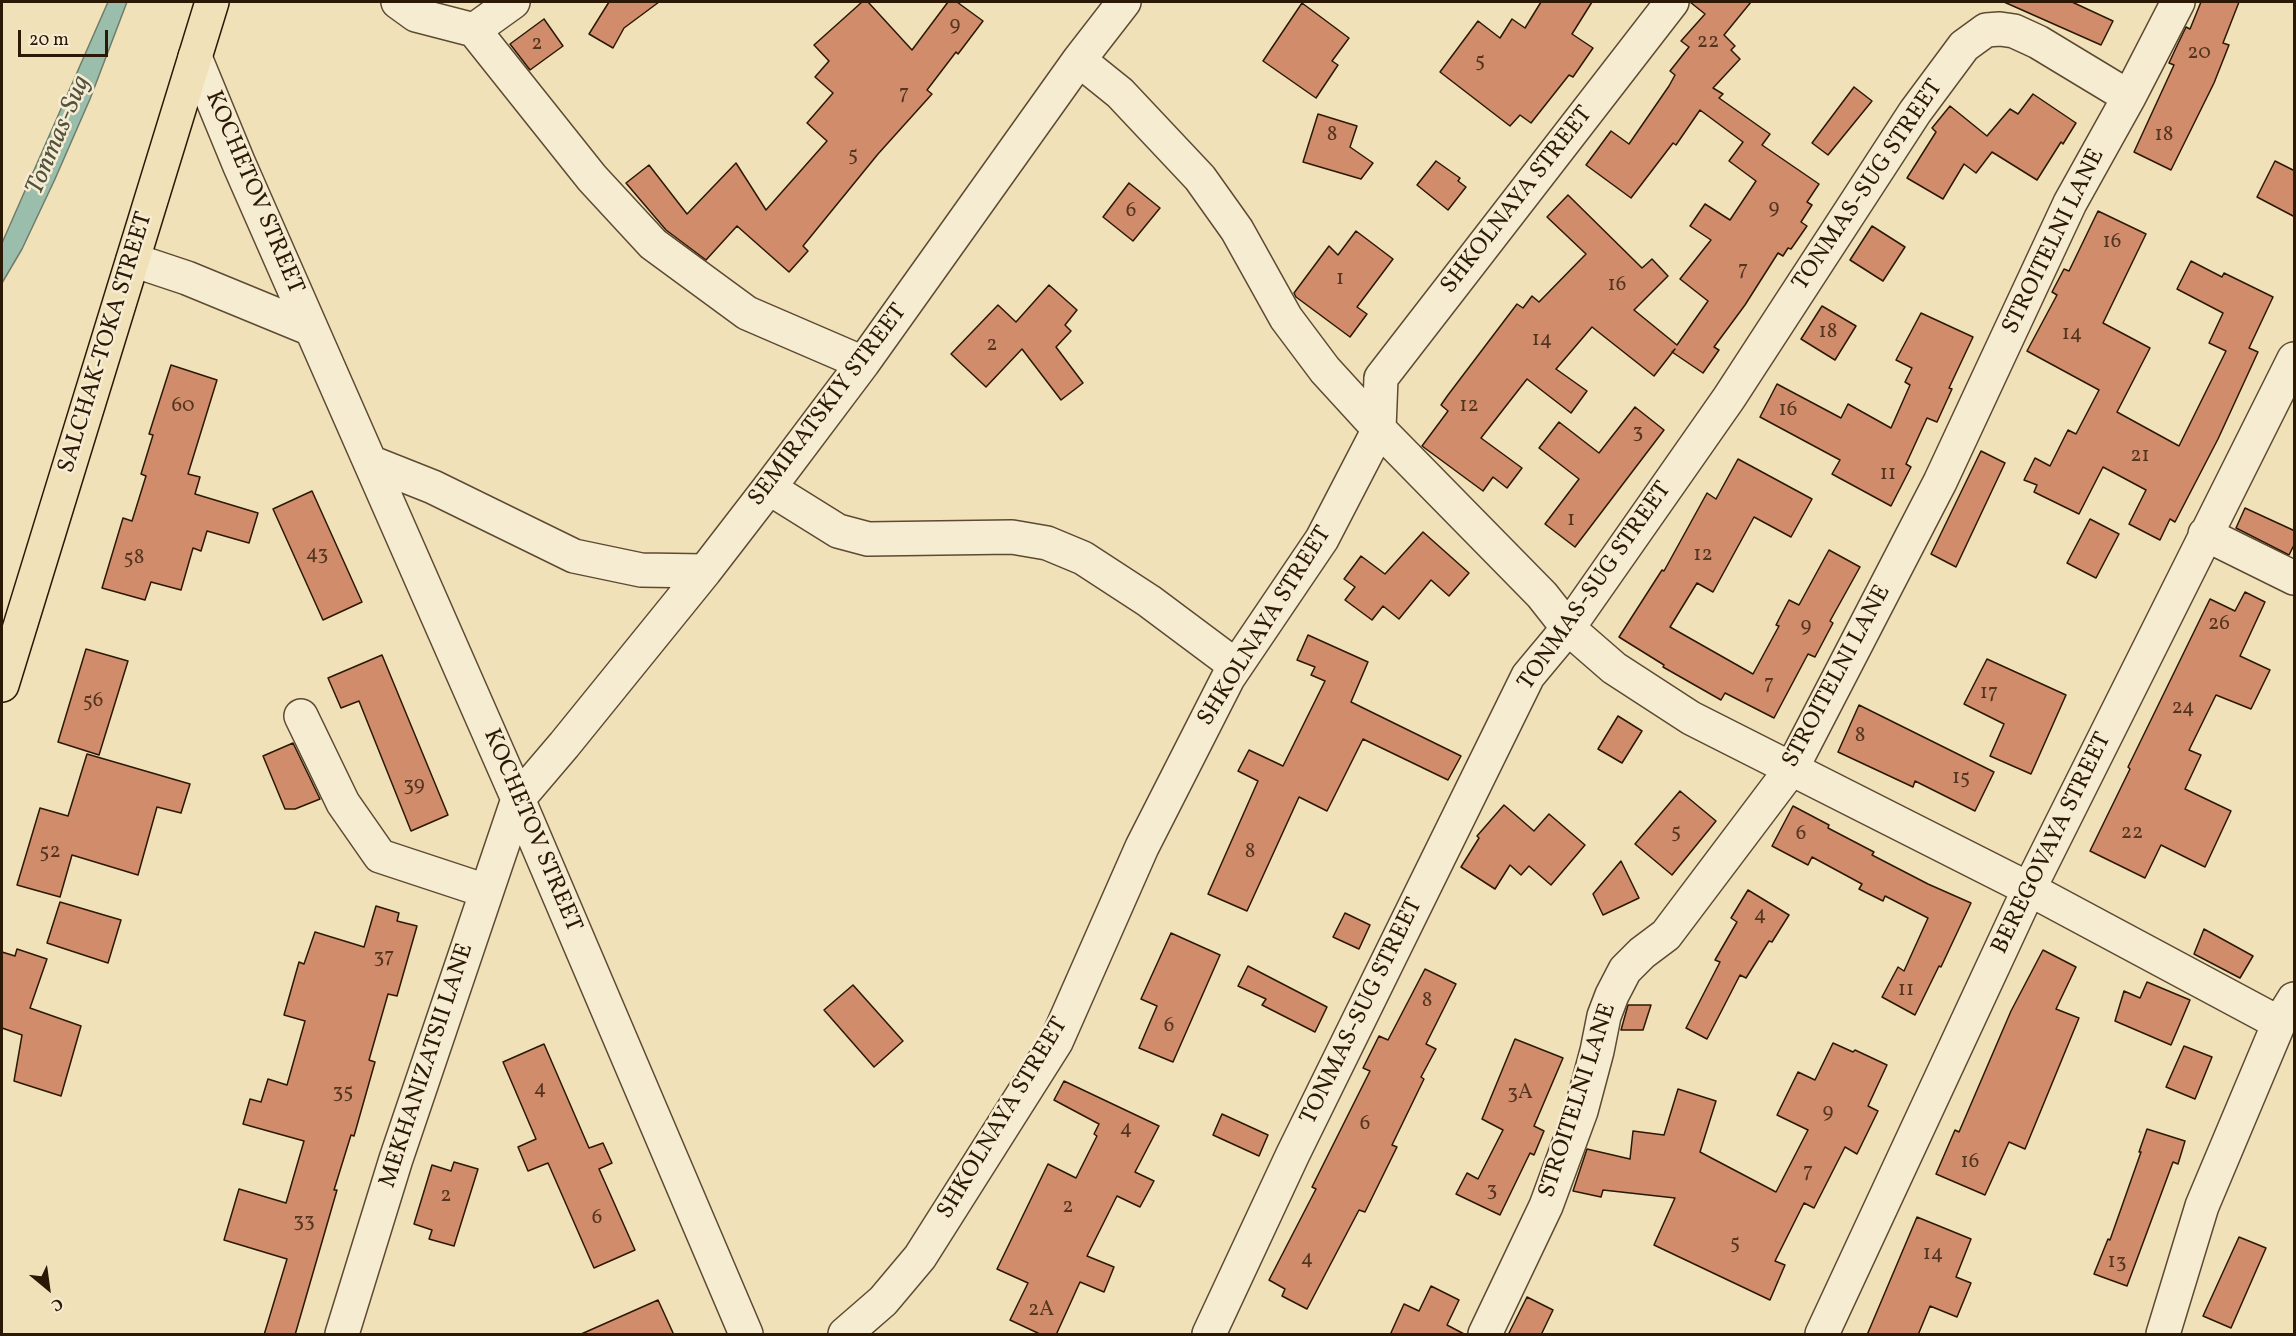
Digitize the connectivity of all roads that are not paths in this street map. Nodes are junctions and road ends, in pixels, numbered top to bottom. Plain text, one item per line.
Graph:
1 (212, 2) edge
2 (398, 2) edge
3 (513, 2) edge
4 (1124, 2) edge
5 (1672, 2) edge
6 (2178, 2) edge
7 (474, 30) junction
8 (195, 57) junction
9 (1079, 60) junction
10 (2129, 97) junction
11 (133, 260) junction
12 (311, 329) junction
13 (2295, 359) edge
14 (863, 363) junction
15 (1379, 429) junction
16 (370, 462) junction
17 (769, 488) junction
18 (2205, 534) junction
19 (705, 571) junction
20 (2295, 578) edge
21 (1568, 628) junction
22 (1236, 666) junction
23 (2, 685) edge
24 (301, 716) dead end
25 (1792, 768) junction
26 (518, 799) junction
27 (2029, 889) junction
28 (486, 891) junction
29 (2287, 1011) edge
30 (342, 1335) edge
31 (746, 1335) edge
32 (846, 1335) edge
33 (1209, 1335) edge
34 (1485, 1335) edge
35 (1822, 1335) edge
36 (2163, 1335) edge

1 - 8 main road, SALCHAK-TOKA STREET
2 - 7 street
3 - 7 street
4 - 9 street, SEMIRATSKIY STREET
5 - 15 street, SHKOLNAYA STREET
6 - 10 street, STROITELNI LANE
7 - 14 street
8 - 11 main road, SALCHAK-TOKA STREET
8 - 12 street, KOCHETOV STREET
9 - 14 street, SEMIRATSKIY STREET
9 - 15 street
10 - 21 street, TONMAS-SUG STREET
10 - 25 street, STROITELNI LANE
11 - 12 street, KOCHETOV STREET
11 - 23 main road, SALCHAK-TOKA STREET
12 - 16 street, KOCHETOV STREET
13 - 18 street, BEREGOVAYA STREET
14 - 17 street, SEMIRATSKIY STREET
15 - 21 street
15 - 22 street, SHKOLNAYA STREET
16 - 19 street
16 - 26 street, KOCHETOV STREET
17 - 19 street, SEMIRATSKIY STREET
17 - 22 street
18 - 20 street
18 - 27 street, BEREGOVAYA STREET
19 - 26 street, SEMIRATSKIY STREET
21 - 25 street
21 - 33 street, TONMAS-SUG STREET
22 - 32 street, SHKOLNAYA STREET
24 - 28 street
25 - 27 street
25 - 34 street, STROITELNI LANE
26 - 28 street, MEKHANIZATSII LANE
26 - 31 street, KOCHETOV STREET
27 - 29 street
27 - 35 street, BEREGOVAYA STREET
28 - 30 street, MEKHANIZATSII LANE
29 - 36 street

